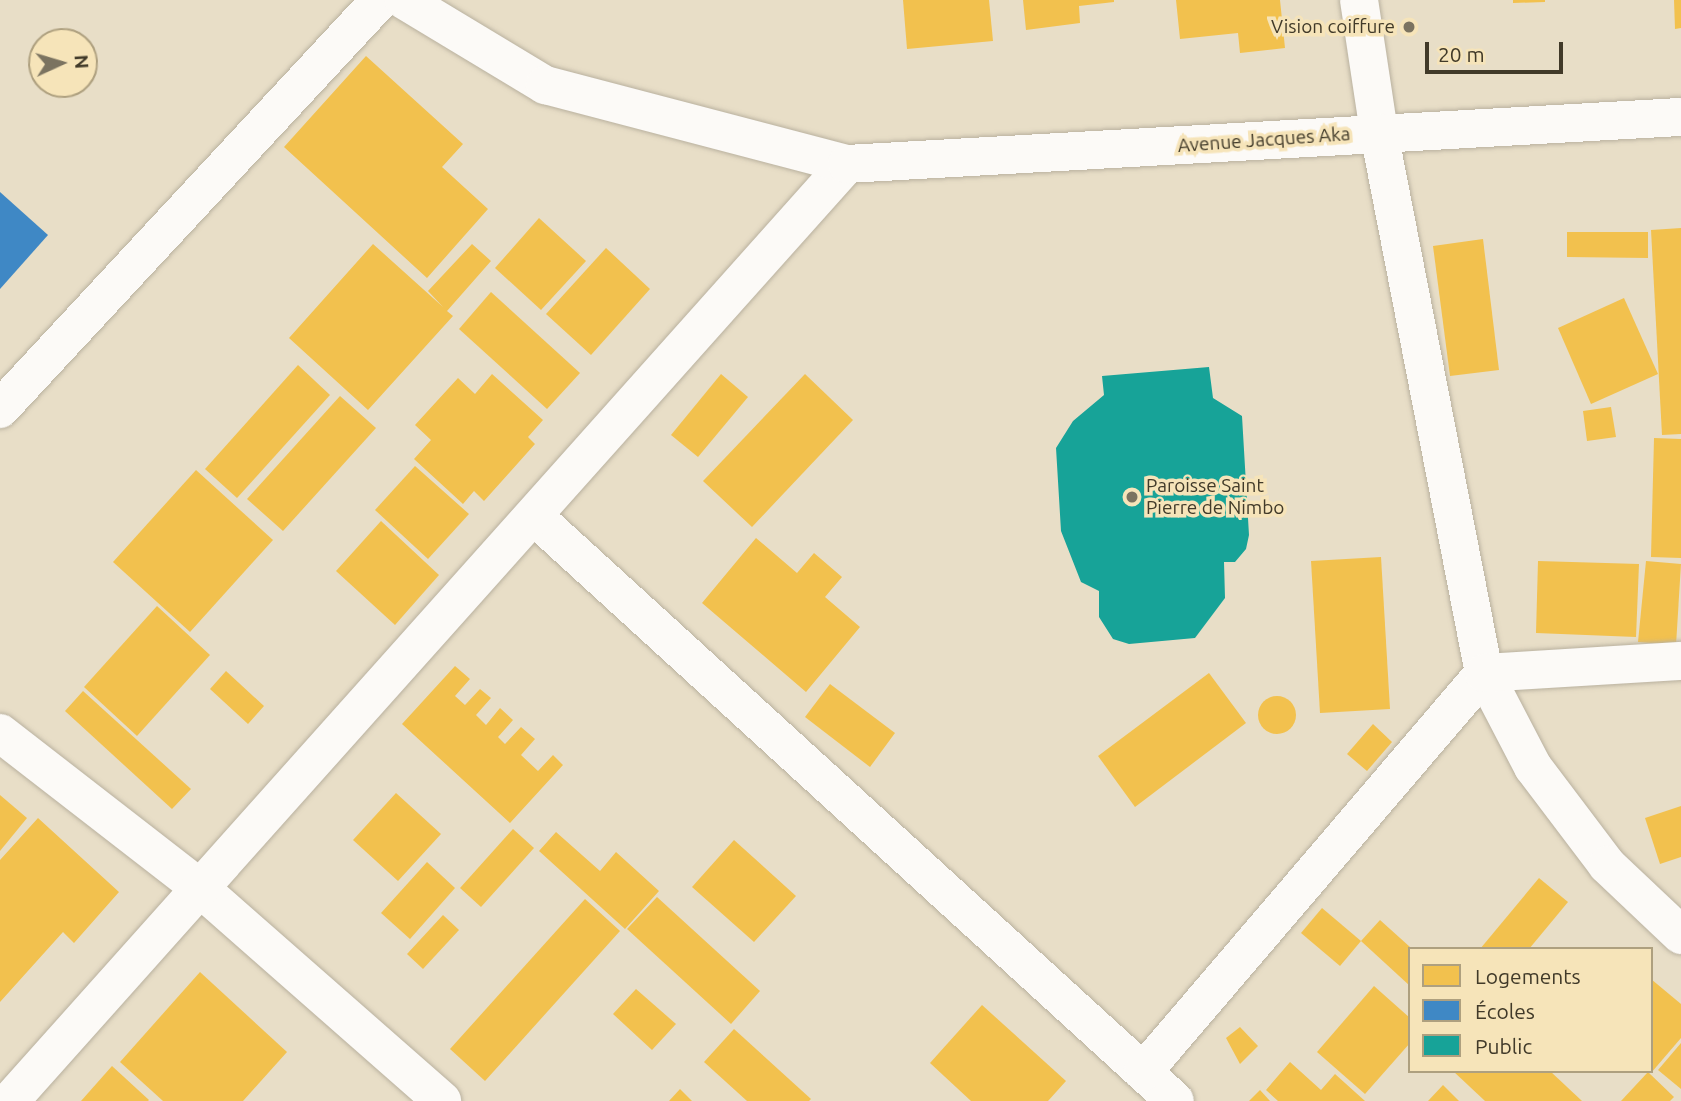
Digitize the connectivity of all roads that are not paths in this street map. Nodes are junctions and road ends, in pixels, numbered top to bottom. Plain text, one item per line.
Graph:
1 (380, 0) edge
2 (404, 0) edge
3 (1359, 0) edge
4 (1681, 117) edge
5 (1379, 133) junction
6 (847, 164) junction
7 (0, 409) edge
8 (535, 517) junction
9 (1681, 661) edge
10 (1484, 673) junction
11 (0, 733) edge
12 (201, 889) junction
13 (1681, 935) edge
14 (1143, 1072) junction
15 (10, 1101) edge
16 (442, 1101) edge
17 (1175, 1101) edge

1 - 7 street
2 - 6 street, Avenue Jacques Aka
3 - 5 street
4 - 5 street, Avenue Jacques Aka
5 - 6 street, Avenue Jacques Aka
5 - 10 street
6 - 8 street
8 - 12 street
8 - 14 street
9 - 10 street
10 - 13 street
10 - 14 street
11 - 12 street
12 - 15 street
12 - 16 street
14 - 17 street

